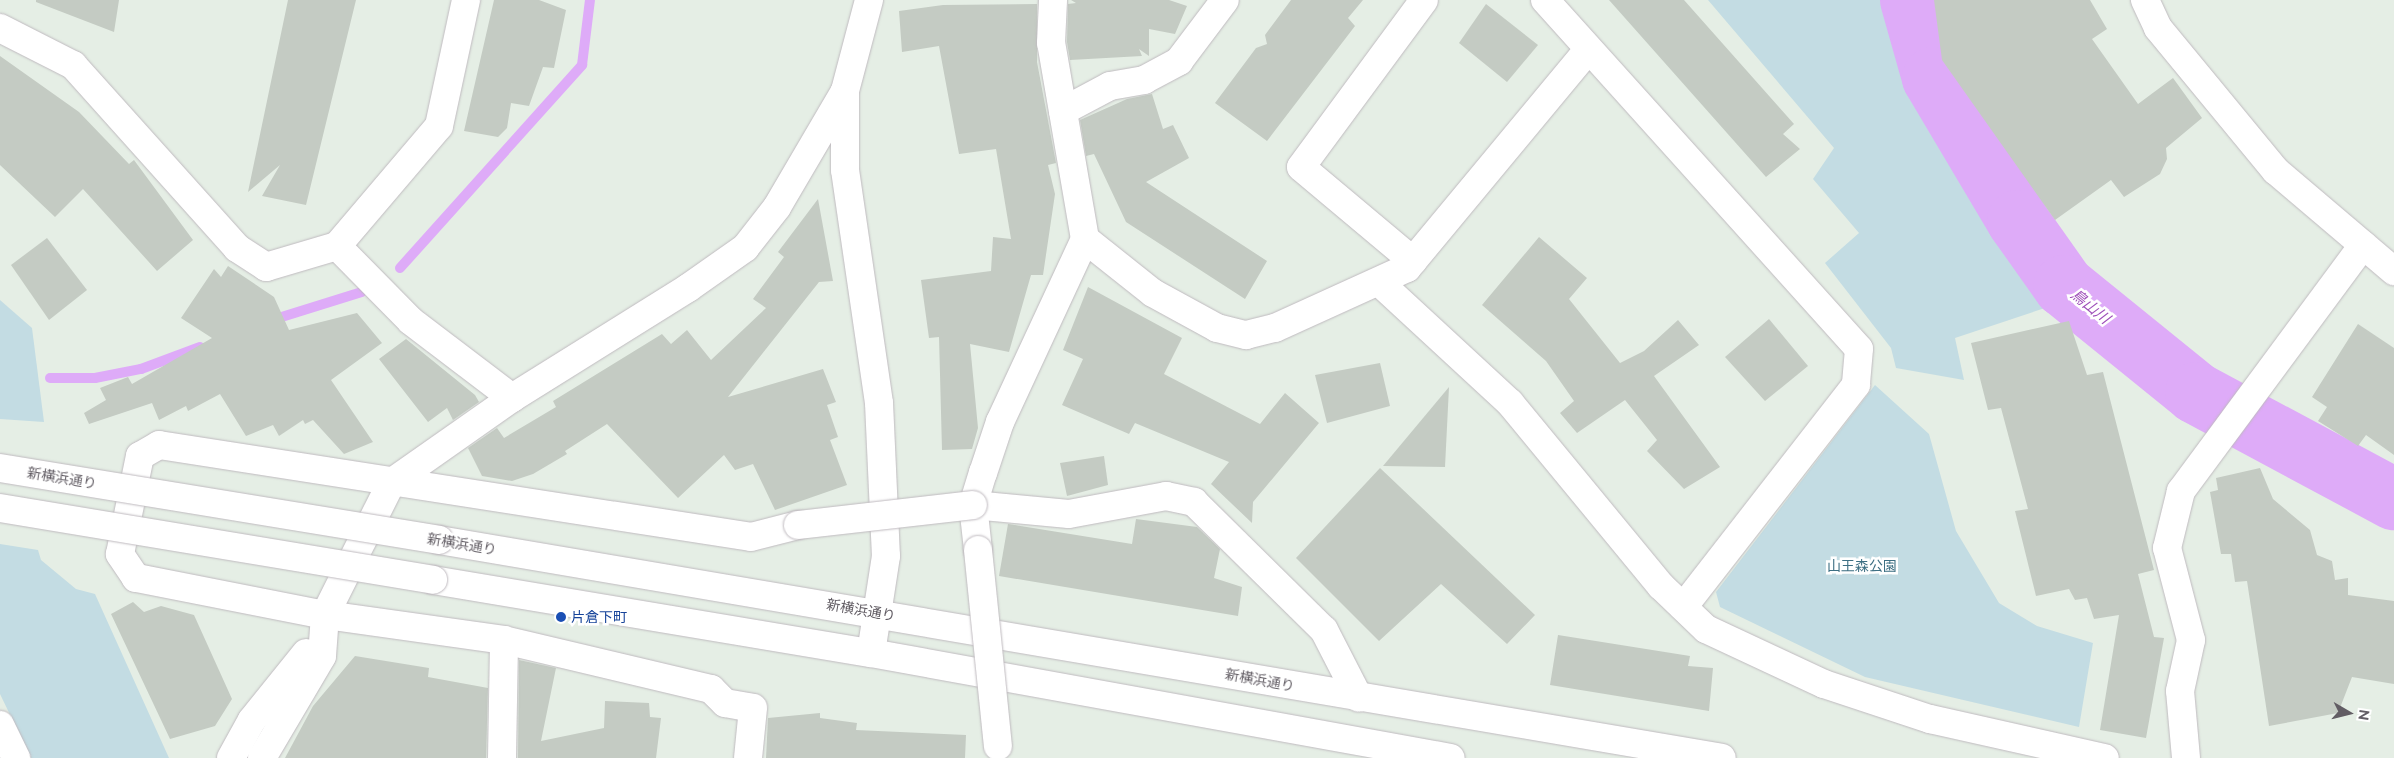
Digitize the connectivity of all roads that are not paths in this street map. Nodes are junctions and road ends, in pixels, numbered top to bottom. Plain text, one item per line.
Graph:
1 (466, 0) edge
2 (869, 0) edge
3 (1053, 0) edge
4 (1225, 0) edge
5 (1424, 0) edge
6 (1545, 0) edge
7 (2145, 0) edge
8 (0, 28) edge
9 (1587, 50) junction
10 (845, 91) junction
11 (1063, 111) junction
12 (1085, 239) junction
13 (2363, 245) junction
14 (336, 246) junction
15 (1413, 261) junction
16 (2394, 271) edge
17 (1379, 282) junction
18 (512, 398) junction
19 (0, 468) edge
20 (390, 483) junction
21 (973, 505) junction
22 (0, 508) edge
23 (1683, 608) junction
24 (879, 613) junction
25 (325, 622) junction
26 (504, 640) junction
27 (871, 653) junction
28 (1359, 698) junction
29 (0, 725) edge
30 (1000, 752) edge
31 (16, 758) edge
32 (231, 758) edge
33 (262, 758) edge
34 (502, 758) edge
35 (748, 758) edge
36 (1451, 758) edge
37 (1722, 758) edge
38 (2106, 758) edge
39 (2186, 758) edge

1 - 14 street
2 - 10 street
3 - 11 street
4 - 11 street
5 - 15 street
6 - 9 street
7 - 13 street
8 - 14 street
9 - 15 street
9 - 23 street
10 - 18 street
10 - 24 street
11 - 12 street
12 - 17 street
12 - 21 street
13 - 16 street
13 - 39 street
14 - 18 street
15 - 17 street
17 - 23 street
18 - 20 street
19 - 24 street, 新横浜通り, bridge
20 - 21 street, bridge
20 - 25 street
20 - 25 street
21 - 28 street
21 - 30 street, bridge
22 - 27 street, bridge
23 - 38 street
24 - 27 street
24 - 28 street, 新横浜通り
25 - 26 street
25 - 32 street
25 - 33 street
26 - 34 street
26 - 35 street
27 - 36 street
28 - 37 street, 新横浜通り
29 - 31 street

